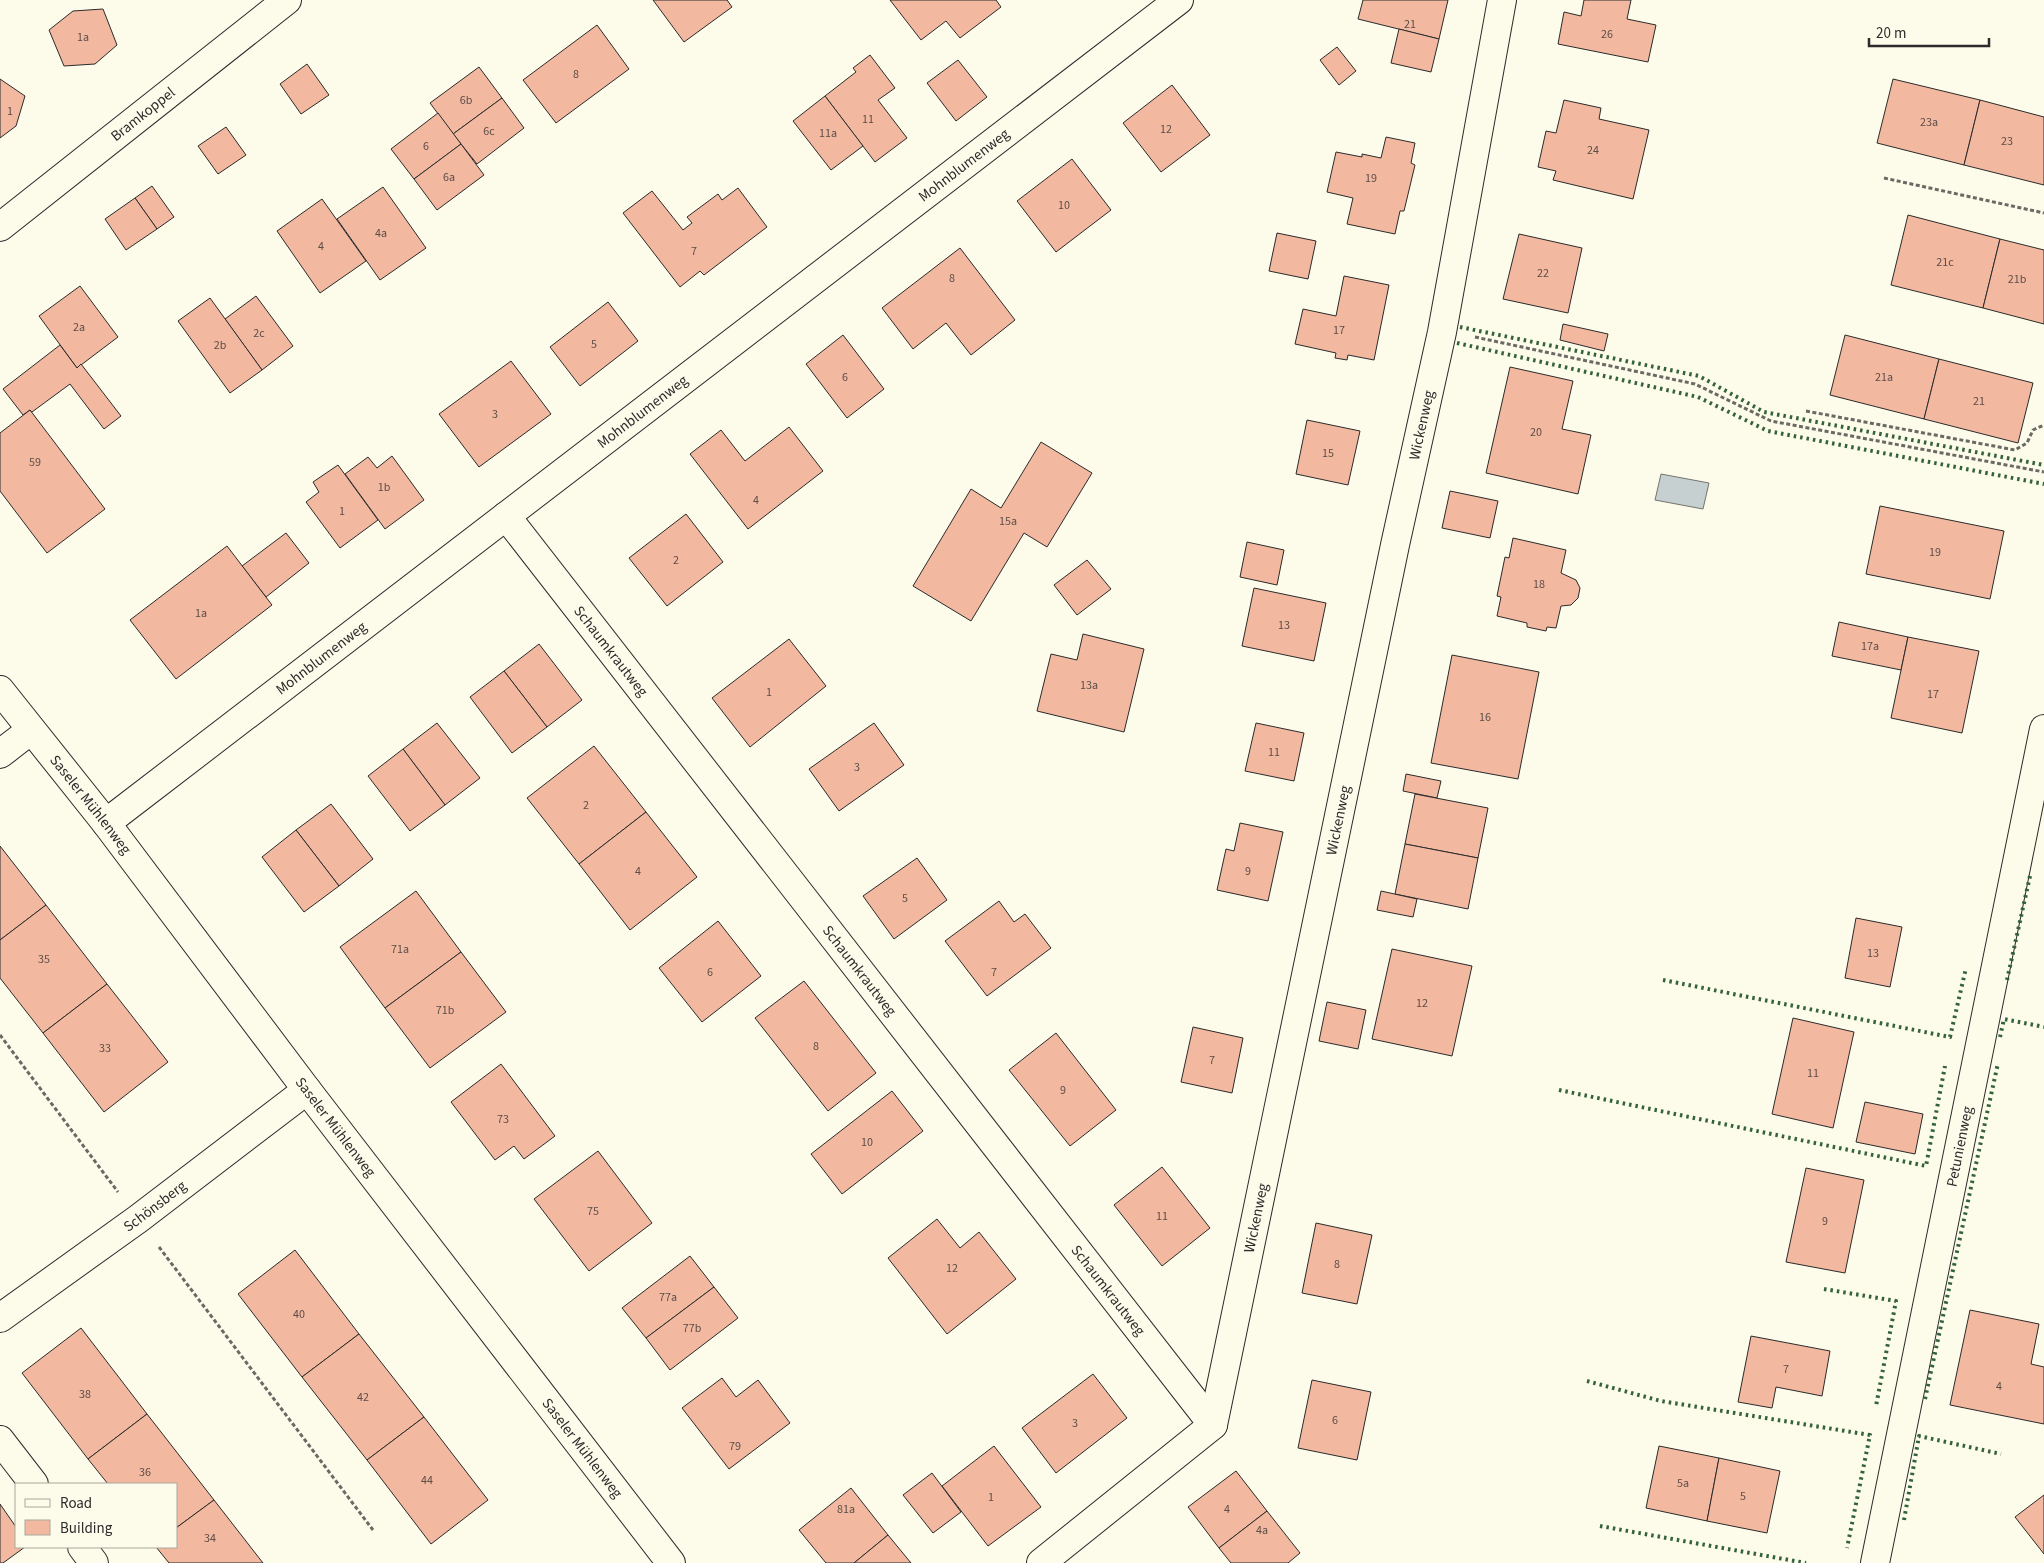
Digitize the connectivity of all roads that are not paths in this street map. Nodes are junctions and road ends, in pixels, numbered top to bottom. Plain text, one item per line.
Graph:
1 (287, 0) edge
2 (1179, 0) edge
3 (1502, 0) edge
4 (0, 227) edge
5 (506, 516) junction
6 (0, 690) edge
7 (2044, 729) edge
8 (31, 730) junction
9 (0, 754) edge
10 (106, 823) junction
11 (306, 1090) junction
12 (0, 1318) edge
13 (1213, 1425) junction
14 (0, 1440) edge
15 (33, 1483) edge
16 (83, 1548) edge
17 (1052, 1560) edge
18 (94, 1563) edge
19 (671, 1563) edge
20 (1874, 1563) edge

1 - 4 street, Bramkoppel
2 - 5 street, Mohnblumenweg
3 - 13 street, Wickenweg
5 - 10 street, Mohnblumenweg
5 - 13 street, Schaumkrautweg
6 - 8 street, Saseler Mühlenweg
7 - 20 street, Petunienweg
8 - 9 street
8 - 10 street, Saseler Mühlenweg
10 - 11 street, Saseler Mühlenweg
11 - 12 street, Schönsberg
11 - 19 street, Saseler Mühlenweg
13 - 17 street
14 - 15 street
16 - 18 street

